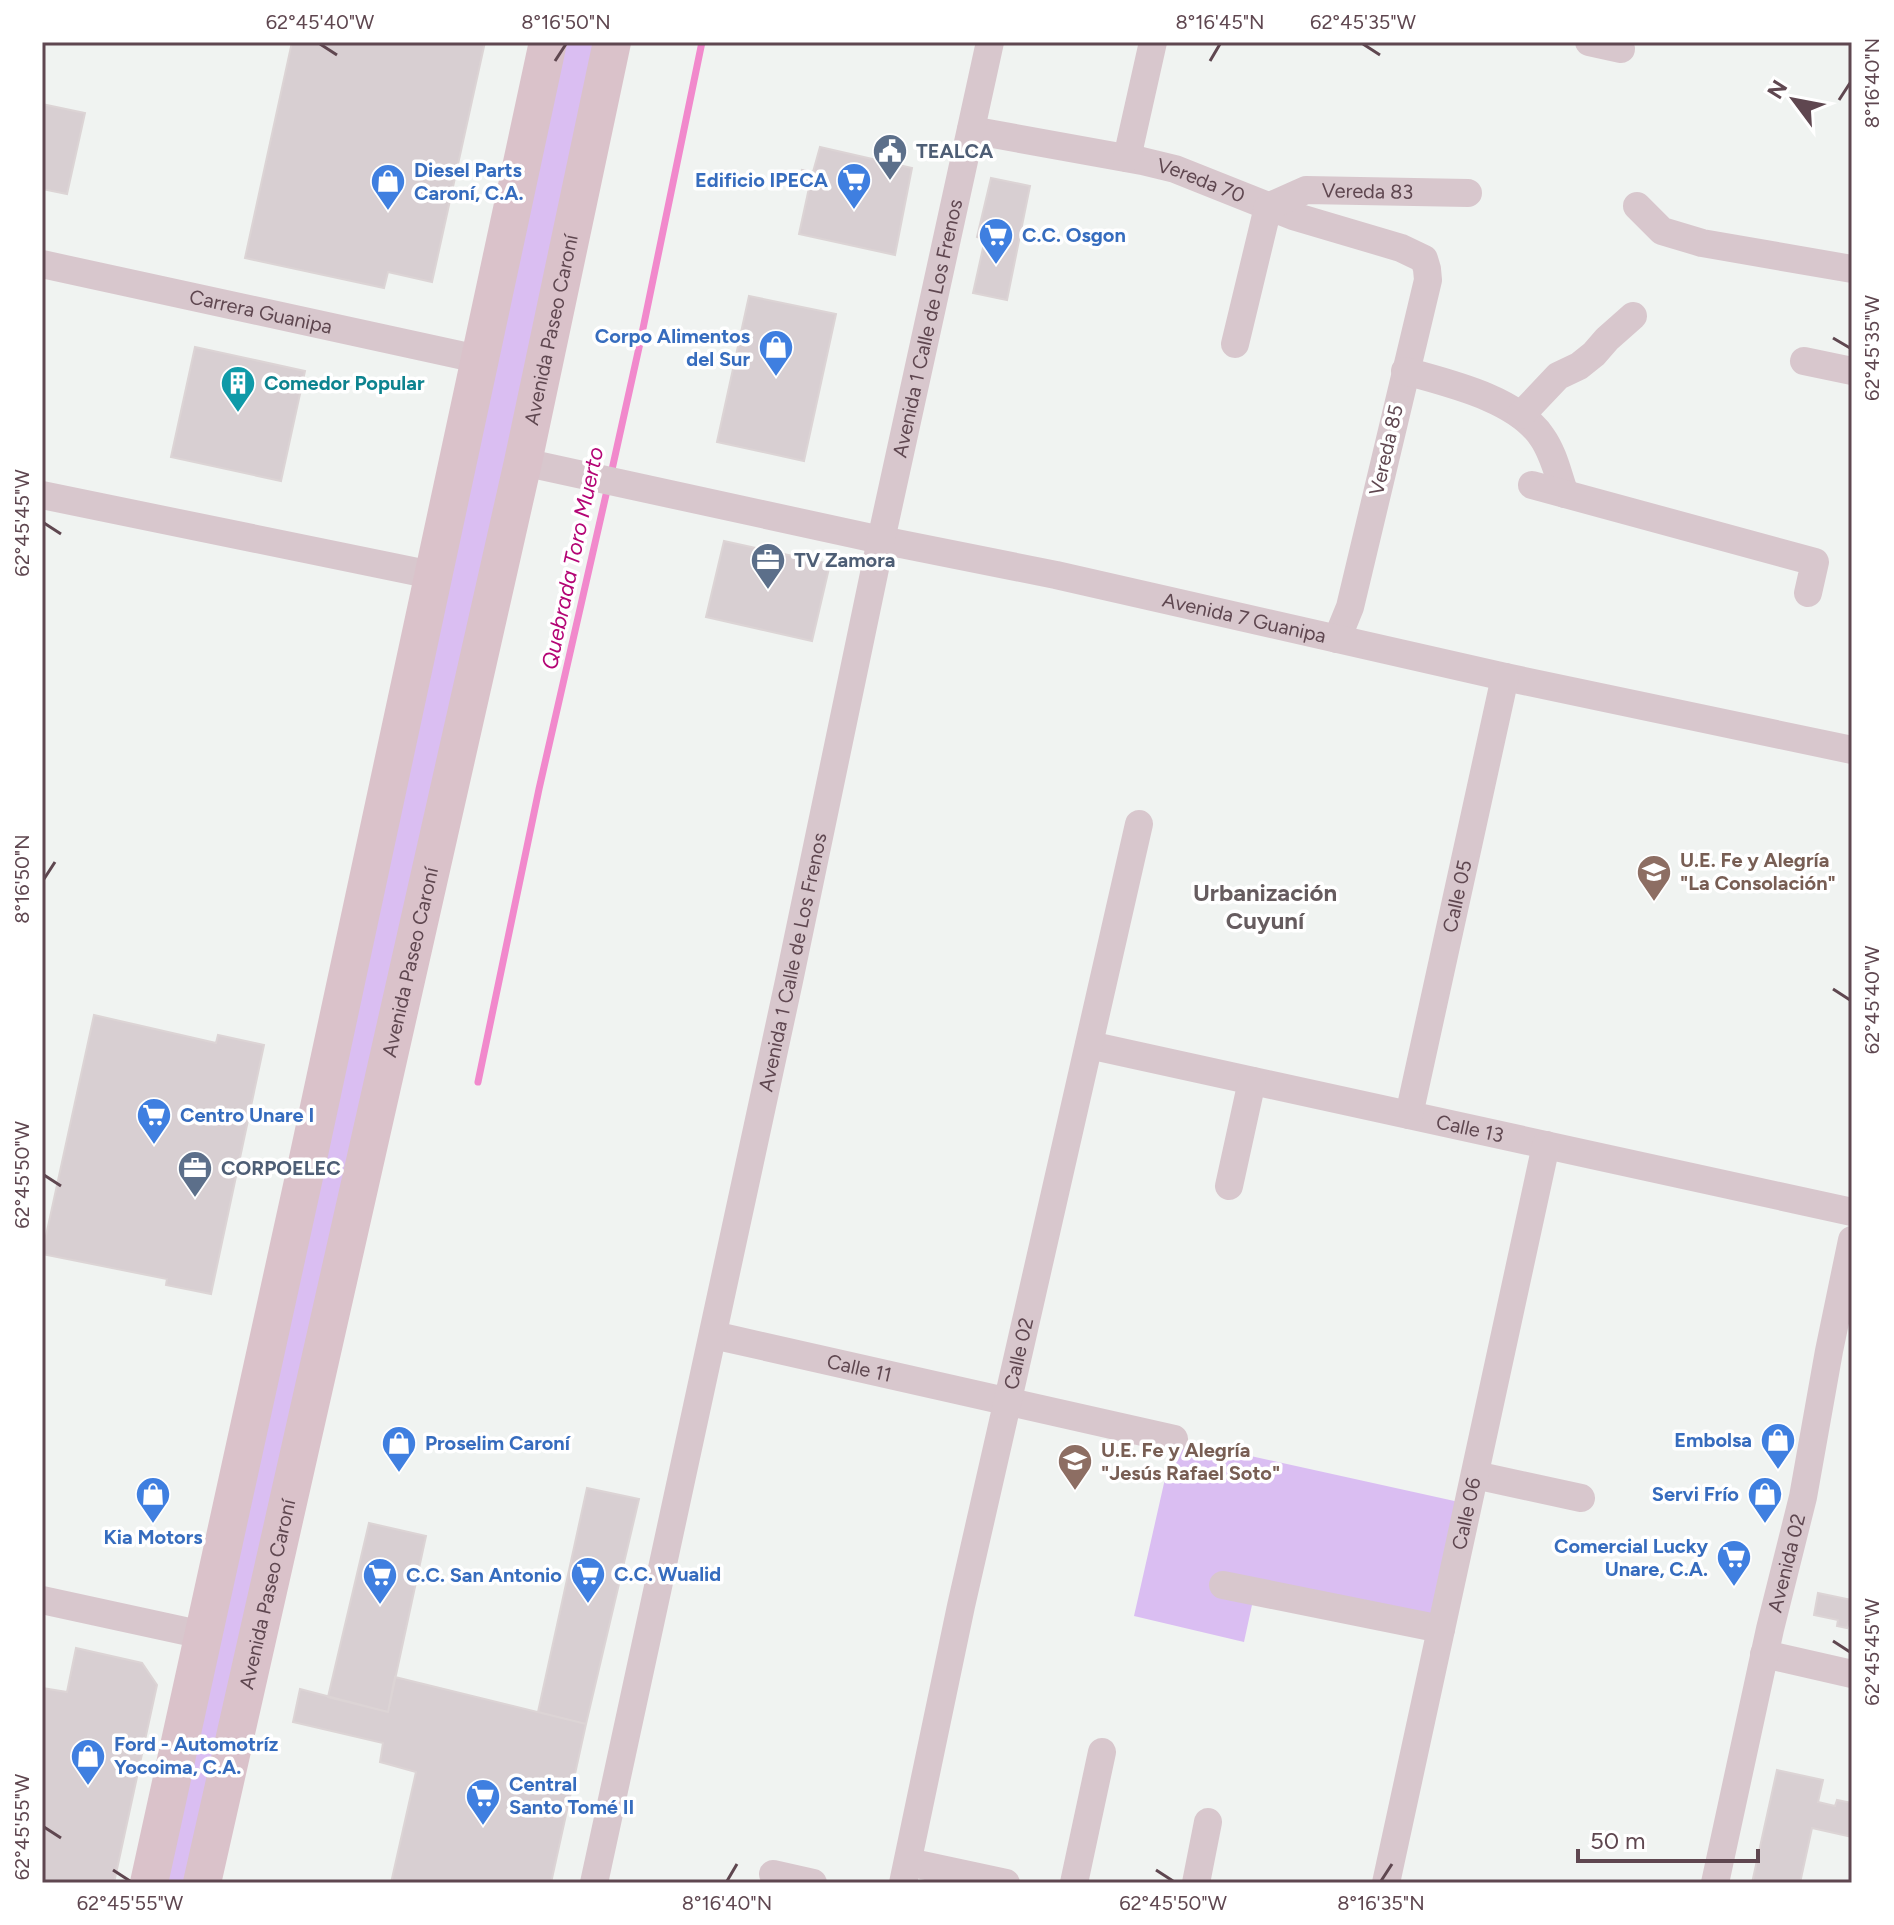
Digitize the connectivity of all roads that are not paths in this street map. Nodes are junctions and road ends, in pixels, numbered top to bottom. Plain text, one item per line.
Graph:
1 (548, 42) edge
2 (612, 42) edge
3 (990, 42) edge
4 (1153, 42) edge
5 (1589, 42) edge
6 (1621, 49) dead end
7 (971, 130) junction
8 (1127, 158) junction
9 (1468, 193) dead end
10 (1637, 206) dead end
11 (1268, 207) junction
12 (1424, 259) joint
13 (42, 264) edge
14 (1852, 269) edge
15 (1633, 316) dead end
16 (1235, 344) dead end
17 (478, 359) junction
18 (1804, 361) dead end
19 (1405, 371) junction
20 (1852, 371) edge
21 (1521, 415) junction
22 (523, 462) junction
23 (1532, 485) dead end
24 (1565, 494) junction
25 (42, 495) edge
26 (881, 540) junction
27 (432, 575) junction
28 (1808, 593) dead end
29 (1337, 639) junction
30 (1505, 677) junction
31 (1852, 750) edge
32 (1139, 824) dead end
33 (1089, 1045) junction
34 (1252, 1081) junction
35 (1409, 1115) junction
36 (1546, 1145) junction
37 (1229, 1186) dead end
38 (1852, 1212) edge
39 (1852, 1240) edge
40 (713, 1335) junction
41 (1008, 1402) junction
42 (1174, 1439) dead end
43 (1475, 1475) junction
44 (1581, 1498) dead end
45 (1223, 1585) dead end
46 (42, 1600) edge
47 (1441, 1629) junction
48 (203, 1635) junction
49 (1764, 1654) junction
50 (1852, 1674) edge
51 (1102, 1752) dead end
52 (1208, 1822) dead end
53 (906, 1872) edge
54 (773, 1874) dead end
55 (1393, 1882) edge
56 (149, 1883) edge
57 (202, 1883) edge
58 (594, 1883) edge
59 (813, 1883) edge
60 (1006, 1883) edge
61 (1074, 1883) edge
62 (1196, 1883) edge
63 (1715, 1883) edge

1 - 17 street
2 - 22 street, Avenida Paseo Caroní
3 - 7 street, Avenida 1 Calle de Los Frenos
4 - 8 street
5 - 6 street
7 - 8 street, Vereda 70
7 - 26 street, Avenida 1 Calle de Los Frenos
8 - 11 street, Vereda 70
9 - 11 street, Vereda 83
10 - 14 street
11 - 12 street, Vereda 70
11 - 16 street
12 - 19 street, Vereda 85
13 - 17 street, Carrera Guanipa
15 - 21 street
17 - 27 street
18 - 20 street
19 - 21 street
19 - 29 street, Vereda 85
21 - 24 street
22 - 26 street, Avenida 7 Guanipa
22 - 57 street, Avenida Paseo Caroní
23 - 24 street
24 - 28 street
25 - 27 street
26 - 29 street, Avenida 7 Guanipa
26 - 40 street, Avenida 1 Calle de Los Frenos
27 - 48 street
29 - 30 street, Avenida 7 Guanipa
30 - 31 street, Avenida 7 Guanipa
30 - 35 street, Calle 05
32 - 33 street, Calle 02
33 - 34 street, Calle 13
33 - 41 street, Calle 02
34 - 35 street, Calle 13
34 - 37 street
35 - 36 street, Calle 13
36 - 38 street, Calle 13
36 - 43 street, Calle 06
39 - 49 street, Avenida 02
40 - 41 street, Calle 11
40 - 58 street, Avenida 1 Calle de Los Frenos
41 - 42 street, Calle 11
41 - 53 street, Calle 02
43 - 44 street
43 - 47 street, Calle 06
45 - 47 street
46 - 48 street
47 - 55 street, Calle 06
48 - 56 street
49 - 50 street
49 - 63 street, Avenida 02
51 - 61 street
52 - 62 street
53 - 60 street
54 - 59 street

